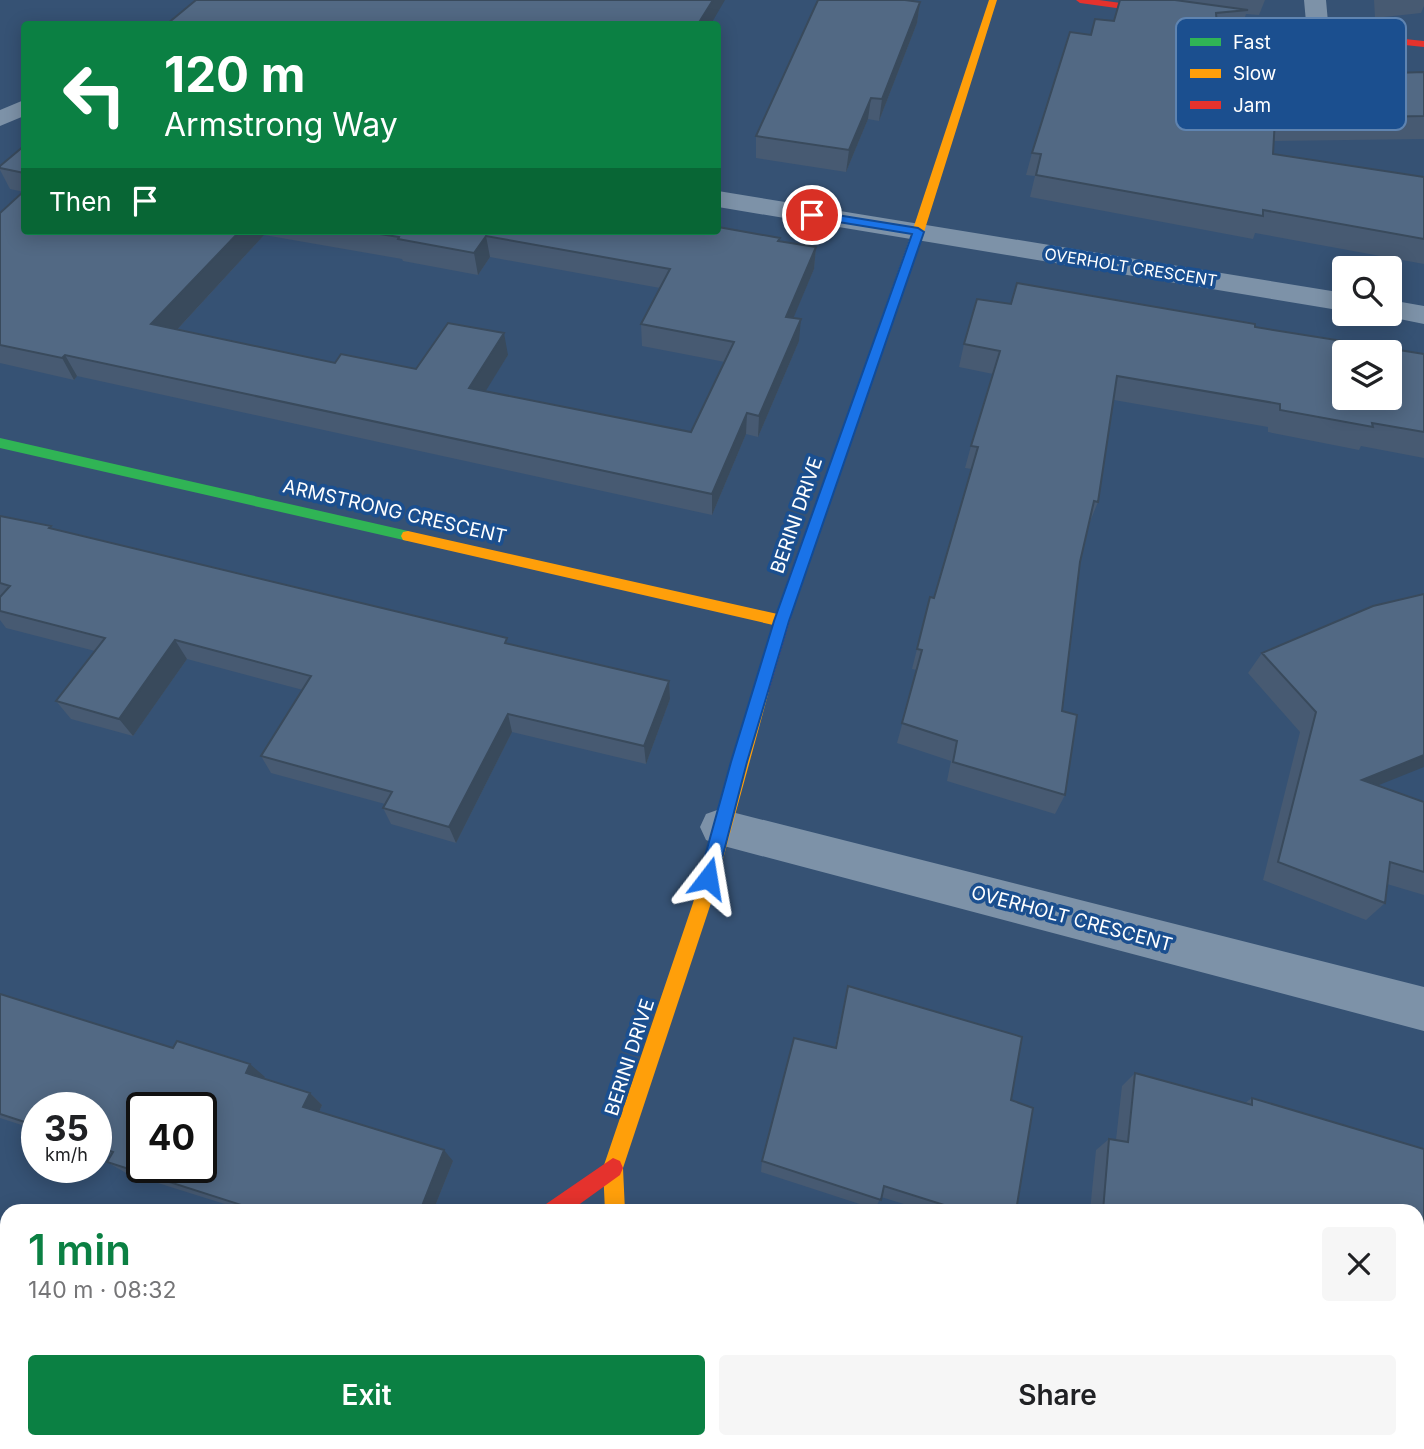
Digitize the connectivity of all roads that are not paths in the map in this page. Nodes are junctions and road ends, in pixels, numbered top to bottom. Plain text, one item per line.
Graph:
1 (993, 0) edge
2 (1080, 0) edge
3 (1315, 0) edge
4 (1210, 18) edge
5 (1317, 18) edge
6 (1406, 42) edge
7 (1424, 44) edge
8 (21, 108) edge
9 (0, 119) edge
10 (721, 199) edge
11 (918, 232) junction
12 (1332, 300) edge
13 (1402, 311) edge
14 (1424, 315) edge
15 (0, 443) edge
16 (782, 621) junction
17 (720, 827) junction
18 (1424, 1009) edge
19 (614, 1168) junction
20 (563, 1204) edge
21 (615, 1204) edge

1 - 11 street, BERINI DRIVE
2 - 4 street
3 - 5 street
6 - 7 street
8 - 9 street
10 - 11 street, OVERHOLT CRESCENT
11 - 12 street, OVERHOLT CRESCENT
11 - 16 street, BERINI DRIVE
13 - 14 street
15 - 16 street, ARMSTRONG CRESCENT
16 - 17 street, BERINI DRIVE
17 - 18 street, OVERHOLT CRESCENT
17 - 19 street, BERINI DRIVE
19 - 20 street
19 - 21 street, BERINI DRIVE

